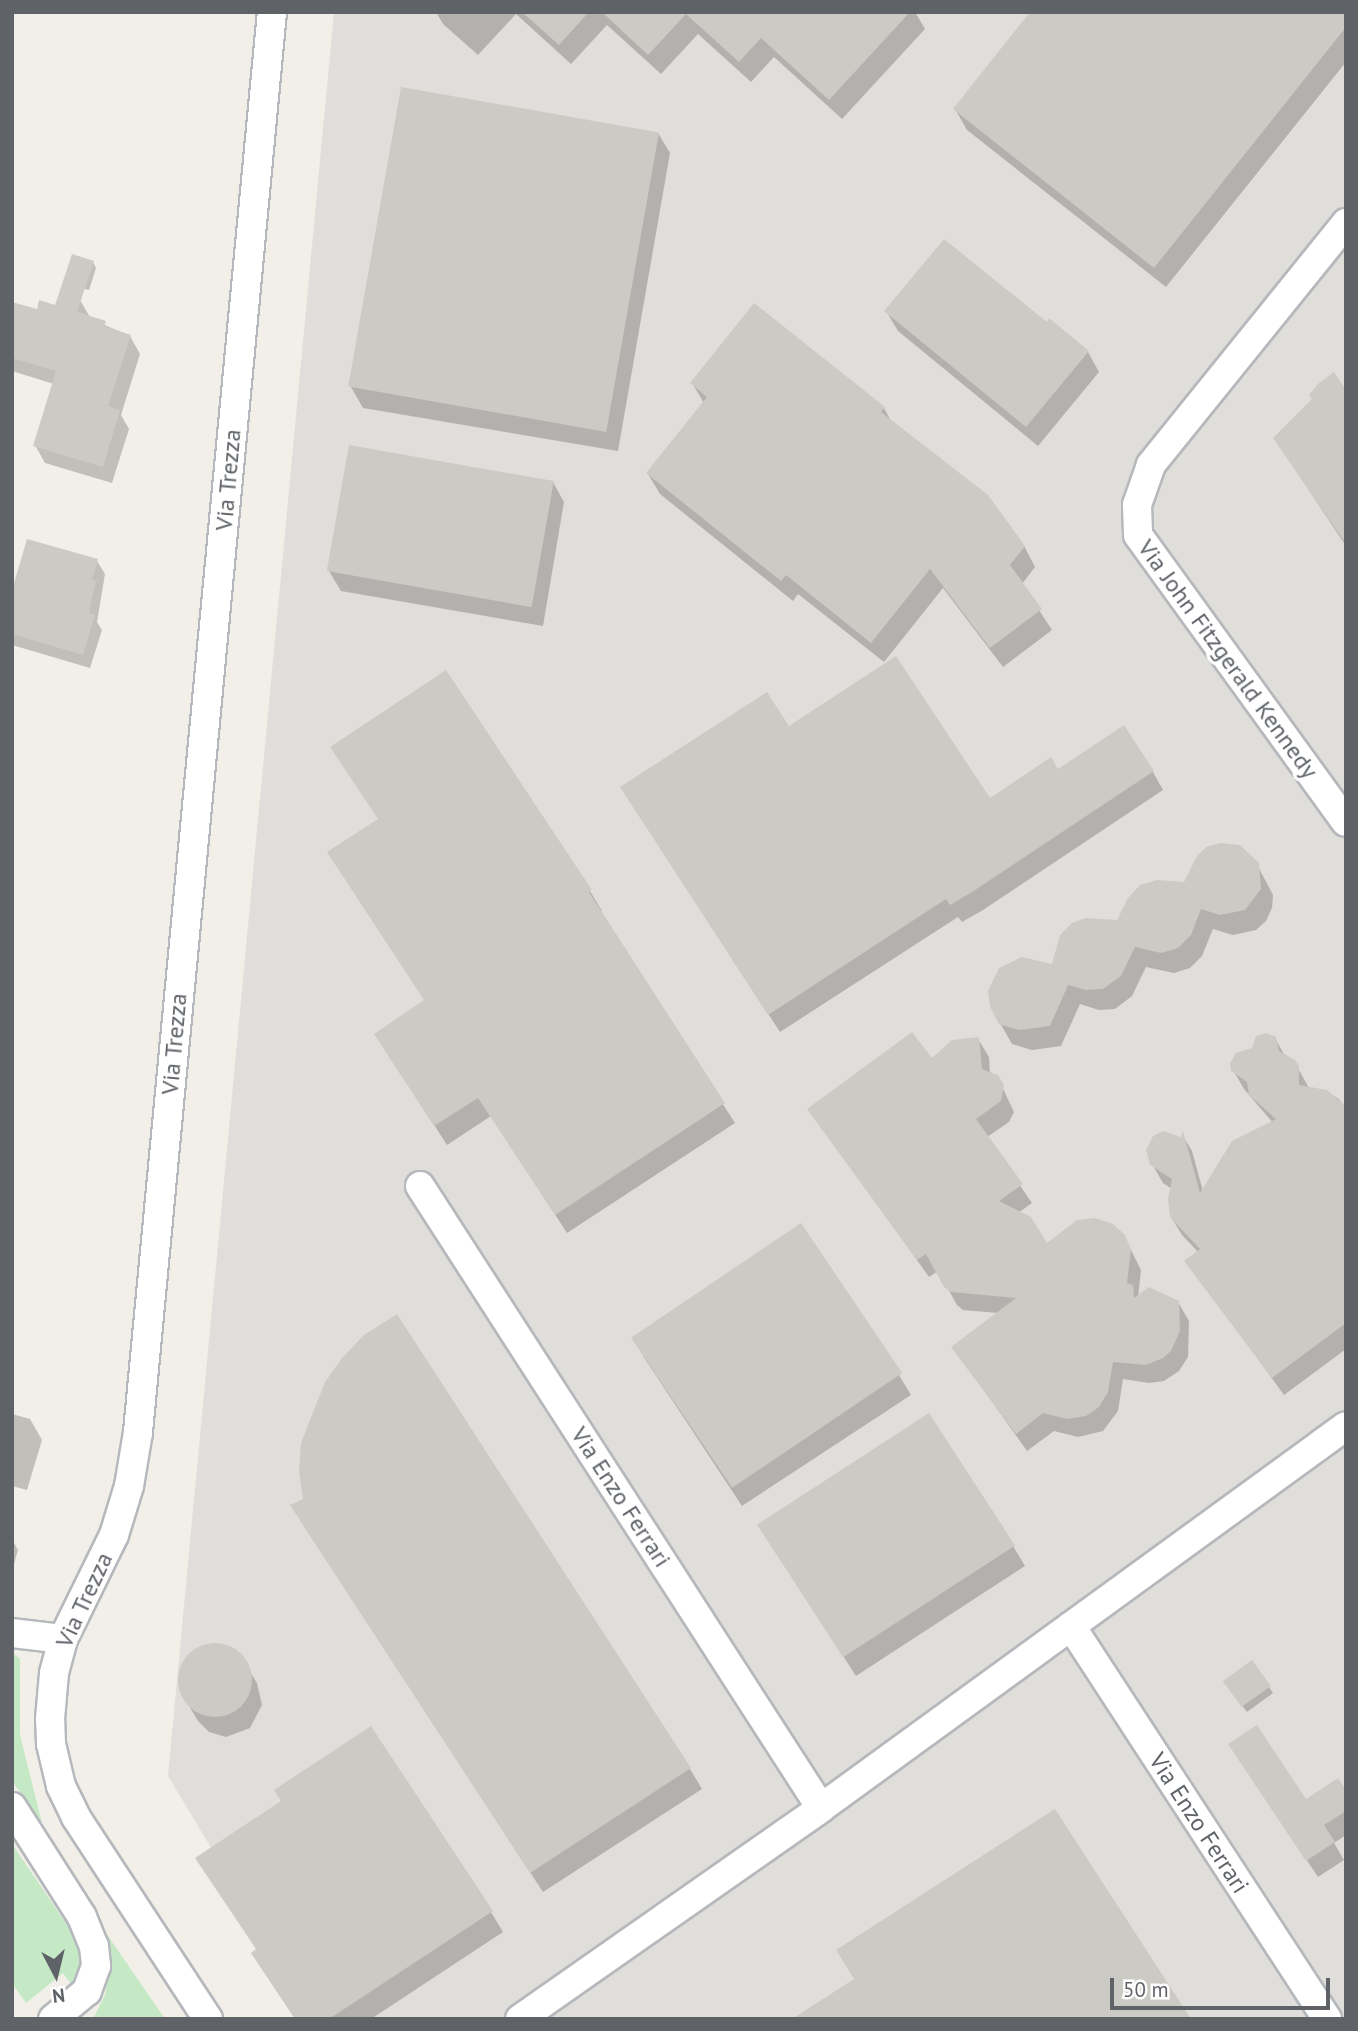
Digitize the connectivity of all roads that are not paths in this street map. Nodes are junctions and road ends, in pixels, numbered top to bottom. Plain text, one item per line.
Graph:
1 (272, 12) edge
2 (1346, 223) edge
3 (1346, 822) edge
4 (420, 1186) dead end
5 (1346, 1426) edge
6 (1071, 1626) junction
7 (12, 1633) edge
8 (63, 1639) junction
9 (12, 1807) edge
10 (821, 1808) junction
11 (53, 2019) edge
12 (208, 2019) edge
13 (520, 2019) edge
14 (1327, 2019) edge

1 - 8 street, Via Trezza
2 - 3 street, Via John Fitzgerald Kennedy
4 - 10 street, Via Enzo Ferrari
5 - 6 street
6 - 10 street
6 - 14 street, Via Enzo Ferrari
7 - 8 street
8 - 12 street, Via Trezza
9 - 11 street
10 - 13 street

